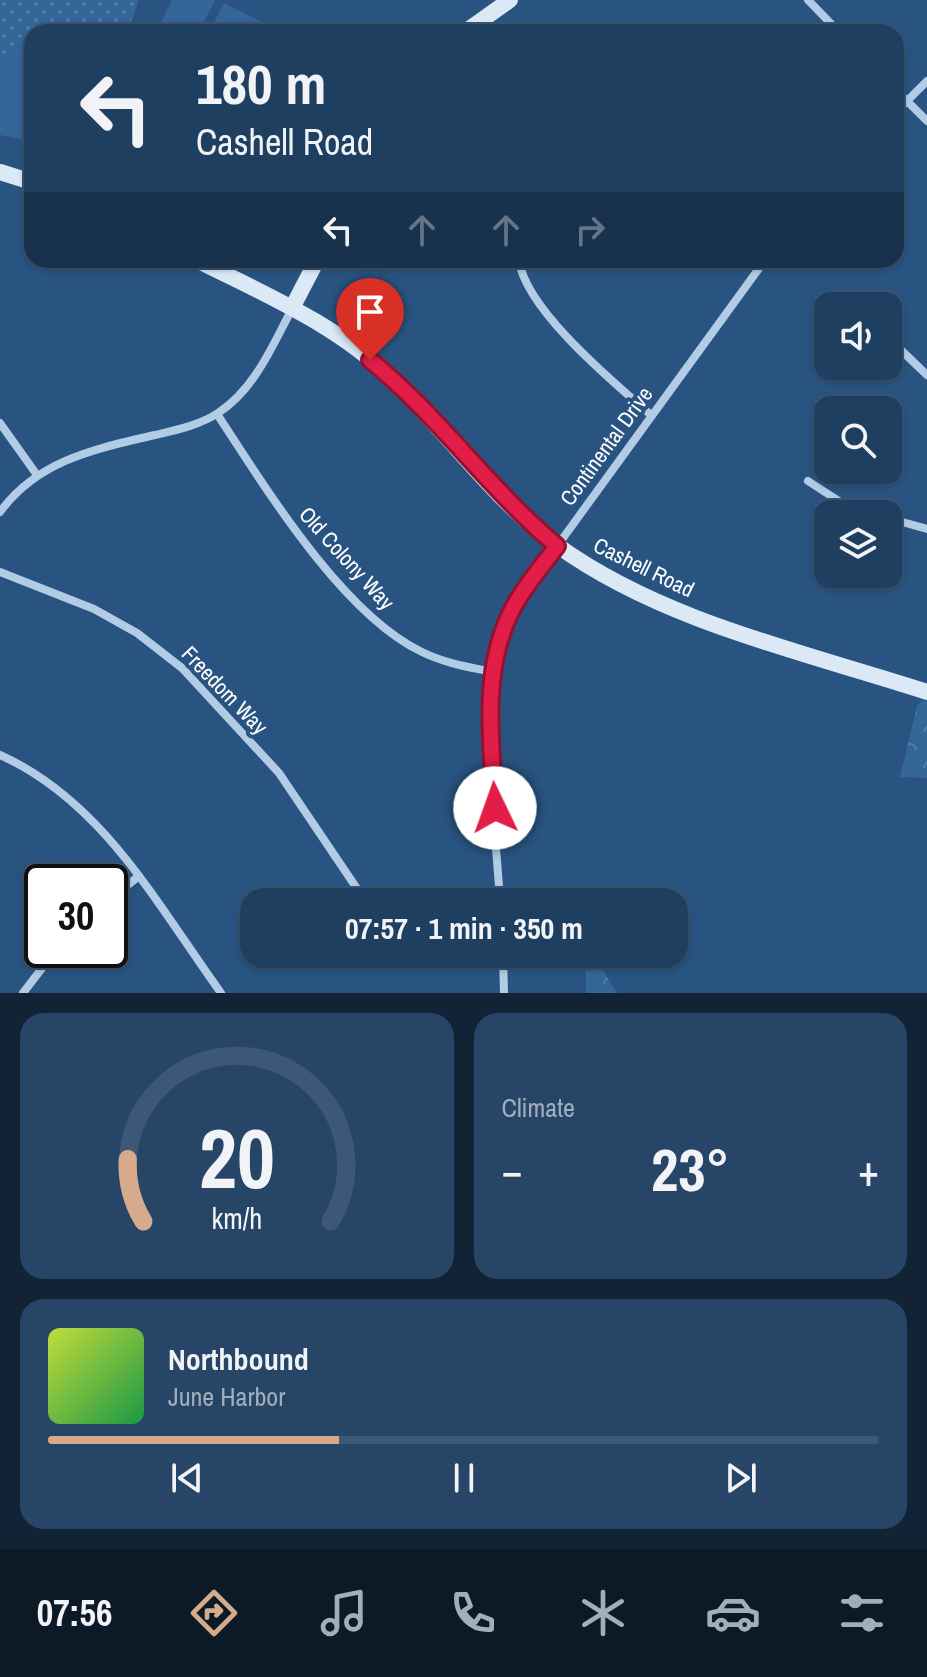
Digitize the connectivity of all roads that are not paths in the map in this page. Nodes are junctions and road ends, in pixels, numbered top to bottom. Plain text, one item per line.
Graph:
1 (510, 0) edge
2 (808, 0) edge
3 (476, 24) edge
4 (831, 24) edge
5 (927, 81) edge
6 (904, 98) edge
7 (907, 101) junction
8 (904, 104) edge
9 (927, 121) edge
10 (0, 172) edge
11 (24, 180) edge
12 (213, 268) edge
13 (313, 268) edge
14 (520, 268) edge
15 (759, 268) edge
16 (292, 308) junction
17 (902, 351) dead end
18 (927, 375) edge
19 (217, 414) junction
20 (651, 415) junction
21 (0, 423) edge
22 (37, 475) junction
23 (808, 481) dead end
24 (837, 500) edge
25 (0, 512) edge
26 (902, 522) edge
27 (927, 529) edge
28 (557, 546) junction
29 (0, 572) edge
30 (492, 672) junction
31 (927, 692) edge
32 (0, 755) edge
33 (139, 876) junction
34 (128, 885) edge
35 (357, 888) edge
36 (499, 888) edge
37 (42, 968) edge
38 (503, 968) edge
39 (23, 993) edge
40 (221, 993) edge
41 (504, 993) edge

1 - 3 street
2 - 4 street
5 - 7 street
6 - 7 street
7 - 8 street
7 - 9 street
10 - 11 street
12 - 16 street, Cashell Road
13 - 16 street
14 - 20 street
15 - 20 street, Continental Drive
16 - 19 street
16 - 28 street, Cashell Road
17 - 18 street
19 - 22 street
19 - 30 street, Old Colony Way
20 - 28 street, Continental Drive
21 - 22 street
22 - 25 street
23 - 24 street
26 - 27 street
28 - 30 street, Continental Drive
28 - 31 street, Cashell Road
29 - 35 street, Freedom Way
30 - 36 street, Continental Drive
32 - 33 street
33 - 34 street
33 - 40 street
37 - 39 street
38 - 41 street

